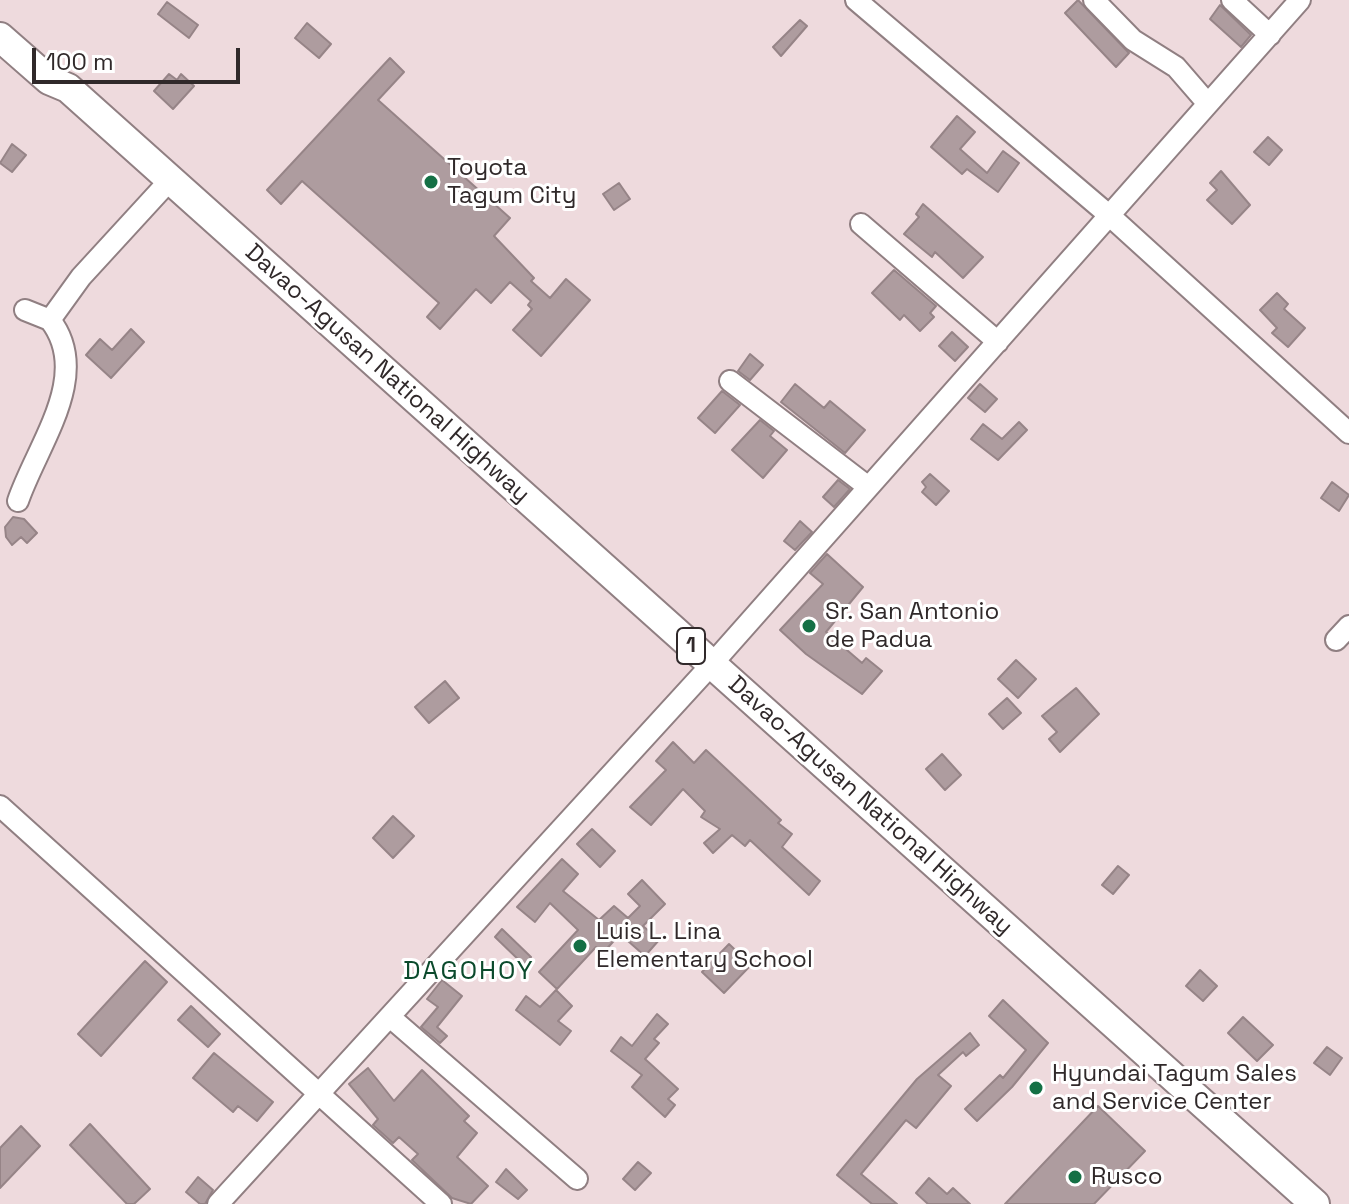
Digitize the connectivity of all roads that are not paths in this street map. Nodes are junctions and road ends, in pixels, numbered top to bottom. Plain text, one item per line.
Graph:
1 (856, 0) edge
2 (1094, 0) edge
3 (1232, 0) edge
4 (1300, 0) edge
5 (0, 19) edge
6 (1270, 35) junction
7 (0, 37) edge
8 (68, 88) junction
9 (1208, 104) junction
10 (170, 180) junction
11 (1110, 216) junction
12 (861, 224) dead end
13 (25, 310) dead end
14 (50, 320) junction
15 (998, 342) junction
16 (730, 381) dead end
17 (1349, 433) edge
18 (867, 486) junction
19 (18, 501) dead end
20 (712, 664) junction
21 (0, 806) edge
22 (390, 1017) junction
23 (318, 1094) junction
24 (577, 1179) dead end
25 (218, 1204) edge
26 (441, 1204) edge
27 (1315, 1204) edge

1 - 11 street
2 - 9 street
3 - 6 street
4 - 6 street
5 - 8 highway, Davao-Agusan National Highway / 1
6 - 9 street
7 - 8 highway, Davao-Agusan National Highway / 1
8 - 10 highway, Davao-Agusan National Highway / 1
9 - 11 street
10 - 14 street
10 - 20 highway, Davao-Agusan National Highway / 1
11 - 15 street
11 - 17 street
12 - 15 street
13 - 14 street
14 - 19 street
15 - 18 street
16 - 18 street
18 - 20 street
20 - 22 street
20 - 27 highway, Davao-Agusan National Highway / 1
21 - 23 street
22 - 23 street
22 - 24 street
23 - 25 street
23 - 26 street

